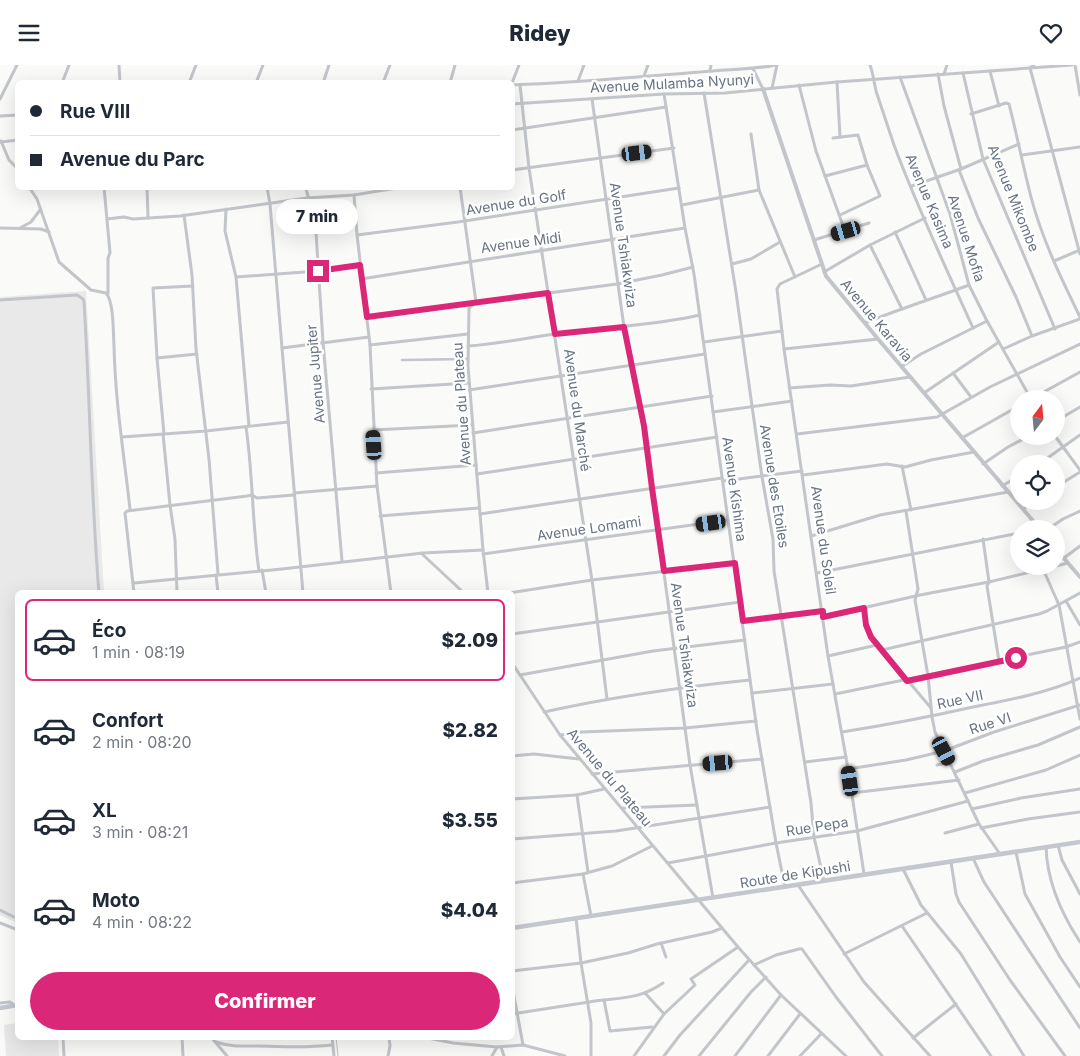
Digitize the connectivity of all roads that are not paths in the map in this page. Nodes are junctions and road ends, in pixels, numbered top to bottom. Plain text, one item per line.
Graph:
1 (17, 65) edge
2 (69, 65) edge
3 (118, 65) edge
4 (196, 65) edge
5 (263, 65) edge
6 (328, 65) edge
7 (390, 65) edge
8 (455, 65) edge
9 (519, 65) edge
10 (584, 65) edge
11 (648, 65) edge
12 (711, 65) edge
13 (777, 65) edge
14 (870, 65) edge
15 (947, 65) edge
16 (1034, 65) edge
17 (1074, 65) edge
18 (1030, 68) junction
19 (753, 69) junction
20 (710, 71) junction
21 (990, 71) junction
22 (963, 73) junction
23 (938, 74) junction
24 (944, 74) junction
25 (644, 77) junction
26 (900, 77) junction
27 (873, 79) junction
28 (63, 80) edge
29 (120, 80) edge
30 (190, 80) edge
31 (257, 80) edge
32 (324, 80) edge
33 (384, 80) edge
34 (451, 80) edge
35 (513, 80) edge
36 (578, 81) junction
37 (837, 82) junction
38 (515, 84) edge
39 (520, 85) junction
40 (799, 85) junction
41 (772, 88) junction
42 (763, 89) junction
43 (704, 93) junction
44 (664, 94) junction
45 (1080, 95) edge
46 (0, 99) edge
47 (592, 99) junction
48 (515, 104) edge
49 (522, 104) junction
50 (998, 106) junction
51 (666, 107) junction
52 (971, 114) junction
53 (0, 115) edge
54 (15, 115) edge
55 (595, 117) junction
56 (524, 128) junction
57 (515, 129) edge
58 (751, 134) dead end
59 (833, 137) dead end
60 (840, 137) junction
61 (15, 140) edge
62 (1, 141) edge
63 (1019, 144) junction
64 (1080, 147) edge
65 (674, 148) junction
66 (1054, 151) junction
67 (1022, 155) junction
68 (600, 157) junction
69 (983, 159) junction
70 (868, 165) junction
71 (15, 166) edge
72 (529, 168) junction
73 (515, 170) edge
74 (960, 170) junction
75 (825, 176) junction
76 (936, 179) junction
77 (912, 186) junction
78 (679, 188) junction
79 (31, 190) edge
80 (104, 190) edge
81 (147, 190) edge
82 (268, 190) edge
83 (306, 190) edge
84 (387, 190) edge
85 (460, 190) edge
86 (759, 190) junction
87 (375, 192) joint
88 (354, 195) junction
89 (722, 197) junction
90 (307, 199) junction
91 (607, 200) junction
92 (270, 204) junction
93 (682, 205) junction
94 (226, 209) junction
95 (536, 209) junction
96 (40, 211) junction
97 (184, 215) junction
98 (840, 215) junction
99 (148, 218) junction
100 (925, 218) junction
101 (107, 219) junction
102 (465, 221) junction
103 (869, 223) dead end
104 (0, 228) edge
105 (685, 228) junction
106 (19, 229) junction
107 (846, 231) junction
108 (49, 232) junction
109 (896, 232) junction
110 (357, 235) junction
111 (613, 240) junction
112 (814, 240) junction
113 (780, 243) junction
114 (870, 245) junction
115 (542, 251) junction
116 (1080, 251) edge
117 (471, 261) junction
118 (1054, 261) junction
119 (732, 264) junction
120 (822, 264) junction
121 (360, 265) junction
122 (693, 267) junction
123 (318, 271) junction
124 (824, 272) junction
125 (275, 274) junction
126 (236, 277) junction
127 (795, 277) junction
128 (361, 279) junction
129 (619, 284) junction
130 (970, 285) junction
131 (193, 287) junction
132 (956, 290) junction
133 (548, 293) junction
134 (108, 294) junction
135 (0, 300) edge
136 (926, 300) junction
137 (476, 302) junction
138 (902, 309) junction
139 (700, 315) junction
140 (367, 317) junction
141 (1080, 318) edge
142 (987, 321) junction
143 (865, 323) junction
144 (624, 327) junction
145 (973, 328) junction
146 (1055, 329) junction
147 (782, 331) junction
148 (468, 334) junction
149 (555, 334) junction
150 (1032, 336) junction
151 (369, 337) junction
152 (743, 337) junction
153 (878, 339) junction
154 (323, 342) junction
155 (704, 342) junction
156 (999, 342) junction
157 (1080, 343) edge
158 (370, 345) junction
159 (468, 346) junction
160 (282, 347) junction
161 (784, 349) junction
162 (1003, 349) junction
163 (197, 354) junction
164 (705, 354) junction
165 (157, 358) junction
166 (467, 359) junction
167 (402, 360) dead end
168 (631, 365) junction
169 (902, 367) junction
170 (1080, 372) edge
171 (953, 373) junction
172 (1017, 373) junction
173 (561, 376) junction
174 (910, 377) junction
175 (469, 383) junction
176 (790, 388) junction
177 (371, 389) junction
178 (1026, 390) edge
179 (1047, 390) edge
180 (470, 391) junction
181 (924, 393) junction
182 (712, 396) junction
183 (971, 397) junction
184 (792, 401) junction
185 (752, 406) junction
186 (640, 407) junction
187 (1080, 407) edge
188 (1010, 411) edge
189 (714, 412) junction
190 (942, 415) junction
191 (1065, 416) edge
192 (567, 417) junction
193 (288, 422) junction
194 (472, 425) junction
195 (247, 426) junction
196 (373, 430) junction
197 (206, 431) junction
198 (473, 433) junction
199 (164, 434) junction
200 (797, 434) junction
201 (1080, 435) edge
202 (122, 437) junction
203 (717, 437) junction
204 (962, 438) junction
205 (1012, 445) edge
206 (647, 447) junction
207 (1062, 447) junction
208 (974, 452) junction
209 (1051, 455) edge
210 (574, 460) junction
211 (983, 464) junction
212 (476, 465) junction
213 (902, 467) junction
214 (1080, 471) edge
215 (376, 473) junction
216 (802, 473) junction
217 (476, 474) junction
218 (762, 477) junction
219 (722, 480) junction
220 (1010, 481) edge
221 (1065, 481) edge
222 (377, 486) junction
223 (1002, 486) junction
224 (652, 488) junction
225 (336, 491) junction
226 (1008, 492) junction
227 (294, 494) junction
228 (1010, 494) edge
229 (252, 495) junction
230 (580, 499) junction
231 (212, 501) junction
232 (170, 505) junction
233 (479, 508) junction
234 (130, 509) junction
235 (911, 510) junction
236 (1024, 510) edge
237 (906, 511) junction
238 (1080, 511) edge
239 (480, 514) junction
240 (380, 516) junction
241 (728, 520) junction
242 (1032, 520) edge
243 (1061, 520) edge
244 (658, 529) junction
245 (1010, 534) edge
246 (811, 536) junction
247 (983, 539) junction
248 (586, 540) junction
249 (1080, 546) edge
250 (483, 552) junction
251 (421, 553) junction
252 (913, 554) junction
253 (386, 557) junction
254 (1065, 557) edge
255 (1065, 559) edge
256 (342, 561) junction
257 (735, 563) junction
258 (1068, 563) junction
259 (1065, 564) edge
260 (300, 567) junction
261 (260, 571) junction
262 (664, 571) junction
263 (817, 573) junction
264 (217, 575) junction
265 (1018, 575) edge
266 (1046, 575) edge
267 (1080, 577) edge
268 (177, 579) junction
269 (592, 580) junction
270 (989, 582) junction
271 (134, 583) junction
272 (99, 590) edge
273 (134, 590) edge
274 (177, 590) edge
275 (218, 590) edge
276 (265, 590) edge
277 (303, 590) edge
278 (391, 590) edge
279 (461, 590) edge
280 (488, 590) edge
281 (515, 592) edge
282 (1080, 593) edge
283 (916, 597) junction
284 (1066, 601) junction
285 (740, 602) junction
286 (1059, 605) junction
287 (864, 608) junction
288 (668, 611) junction
289 (823, 611) junction
290 (782, 617) junction
291 (823, 617) junction
292 (598, 621) junction
293 (743, 621) junction
294 (993, 624) junction
295 (1080, 625) edge
296 (515, 634) edge
297 (745, 639) junction
298 (921, 640) junction
299 (1080, 642) edge
300 (877, 645) junction
301 (1066, 647) junction
302 (674, 649) junction
303 (882, 650) junction
304 (828, 657) junction
305 (602, 660) junction
306 (999, 661) junction
307 (515, 668) edge
308 (520, 675) junction
309 (928, 676) junction
310 (1080, 678) edge
311 (750, 680) junction
312 (907, 681) junction
313 (1073, 682) junction
314 (833, 684) junction
315 (679, 687) junction
316 (792, 689) junction
317 (752, 693) junction
318 (835, 695) junction
319 (607, 699) junction
320 (1079, 706) edge
321 (931, 708) junction
322 (544, 712) junction
323 (932, 717) junction
324 (1080, 719) edge
325 (756, 721) junction
326 (685, 727) junction
327 (1080, 727) edge
328 (842, 732) junction
329 (560, 735) junction
330 (944, 751) junction
331 (1080, 755) edge
332 (515, 757) edge
333 (846, 757) junction
334 (580, 759) junction
335 (762, 759) junction
336 (805, 762) junction
337 (950, 762) junction
338 (690, 765) junction
339 (937, 765) dead end
340 (848, 769) junction
341 (955, 772) junction
342 (592, 774) junction
343 (959, 780) junction
344 (605, 789) junction
345 (1080, 789) edge
346 (852, 793) junction
347 (964, 793) junction
348 (577, 795) junction
349 (515, 799) edge
350 (968, 801) junction
351 (697, 805) junction
352 (770, 807) junction
353 (622, 808) junction
354 (972, 809) junction
355 (1080, 812) edge
356 (699, 818) junction
357 (979, 823) junction
358 (637, 827) junction
359 (981, 829) junction
360 (858, 831) junction
361 (945, 833) dead end
362 (583, 834) junction
363 (814, 837) junction
364 (515, 839) edge
365 (1080, 842) edge
366 (776, 843) junction
367 (652, 845) junction
368 (1058, 845) junction
369 (1046, 847) junction
370 (1016, 851) junction
371 (1000, 854) junction
372 (705, 856) junction
373 (973, 858) junction
374 (951, 862) junction
375 (668, 863) junction
376 (903, 868) junction
377 (588, 872) junction
378 (582, 874) junction
379 (864, 874) junction
380 (824, 881) junction
381 (515, 883) edge
382 (798, 885) junction
383 (785, 887) junction
384 (1080, 894) edge
385 (713, 898) junction
386 (699, 900) junction
387 (0, 911) edge
388 (926, 913) junction
389 (591, 916) junction
390 (15, 918) edge
391 (576, 918) junction
392 (0, 923) edge
393 (902, 926) junction
394 (515, 928) edge
395 (722, 928) junction
396 (15, 929) edge
397 (1080, 942) edge
398 (661, 943) junction
399 (738, 947) junction
400 (844, 954) junction
401 (666, 957) dead end
402 (749, 960) junction
403 (581, 963) junction
404 (754, 965) junction
405 (515, 971) edge
406 (766, 977) junction
407 (663, 983) dead end
408 (1080, 987) edge
409 (645, 993) junction
410 (782, 995) junction
411 (604, 1000) junction
412 (588, 1002) junction
413 (0, 1003) edge
414 (15, 1004) edge
415 (956, 1004) junction
416 (15, 1005) edge
417 (0, 1007) edge
418 (515, 1014) edge
419 (664, 1014) junction
420 (800, 1014) junction
421 (653, 1027) junction
422 (1080, 1028) edge
423 (821, 1034) junction
424 (913, 1038) junction
425 (63, 1040) edge
426 (182, 1040) edge
427 (214, 1040) edge
428 (332, 1040) edge
429 (389, 1040) edge
430 (438, 1040) edge
431 (216, 1043) junction
432 (332, 1045) junction
433 (523, 1045) junction
434 (499, 1047) junction
435 (841, 1054) edge
436 (64, 1056) edge
437 (183, 1056) edge
438 (228, 1056) edge
439 (334, 1056) edge
440 (388, 1056) edge
441 (492, 1056) edge
442 (504, 1056) edge
443 (565, 1056) edge
444 (591, 1056) edge
445 (634, 1056) edge
446 (664, 1056) edge
447 (698, 1056) edge
448 (735, 1056) edge
449 (768, 1056) edge
450 (800, 1056) edge
451 (846, 1056) edge
452 (882, 1056) edge
453 (930, 1056) edge
454 (991, 1056) edge
455 (1024, 1056) edge
456 (1065, 1056) edge

1 - 46 street
2 - 28 street
3 - 29 street
4 - 30 street
5 - 31 street
6 - 32 street
7 - 33 street
8 - 34 street
9 - 35 street
10 - 36 street
11 - 25 street
12 - 20 street
13 - 19 street
13 - 41 street
14 - 27 street, Avenue Kasima
15 - 24 street
16 - 18 street
17 - 18 street, Avenue Mulamba Nyunyi
17 - 45 street
18 - 21 street, Avenue Mulamba Nyunyi
18 - 66 street
19 - 20 street
19 - 42 street
20 - 25 street
21 - 22 street, Avenue Mulamba Nyunyi
21 - 50 street
22 - 24 street, Avenue Mulamba Nyunyi
22 - 52 street, Avenue Mikombe
23 - 24 street, Avenue Mulamba Nyunyi
23 - 26 street, Avenue Mulamba Nyunyi
23 - 74 street
25 - 36 street
26 - 27 street, Avenue Mulamba Nyunyi
26 - 76 street, Avenue Mofia
27 - 37 street, Avenue Mulamba Nyunyi
27 - 77 street, Avenue Kasima
36 - 39 street
37 - 40 street, Avenue Mulamba Nyunyi
37 - 60 street
38 - 39 street
39 - 49 street, Avenue du Marché
40 - 41 street, Avenue Mulamba Nyunyi
40 - 75 street
41 - 42 street, Avenue Mulamba Nyunyi
42 - 43 street, Avenue Mulamba Nyunyi
42 - 112 street, Avenue Karavia
43 - 44 street, Avenue Mulamba Nyunyi
43 - 89 street, Avenue des Etoiles
44 - 47 street, Avenue Mulamba Nyunyi
44 - 51 street, Avenue Kishima
47 - 49 street, Avenue Mulamba Nyunyi
47 - 55 street, Avenue Tshiakwiza
48 - 49 street, Avenue Mulamba Nyunyi
49 - 56 street, Avenue du Marché
50 - 52 street
50 - 63 street
51 - 55 street
51 - 65 street, Avenue Kishima
52 - 69 street, Avenue Mikombe
53 - 54 street
55 - 56 street
55 - 68 street, Avenue Tshiakwiza
56 - 57 street
56 - 72 street, Avenue du Marché
58 - 86 street
59 - 60 street
60 - 70 street
61 - 62 street
62 - 71 street
63 - 67 street
63 - 69 street
64 - 66 street
65 - 68 street
65 - 78 street, Avenue Kishima
66 - 67 street
66 - 116 street
67 - 118 street
68 - 72 street
68 - 91 street, Avenue Tshiakwiza
69 - 74 street
69 - 146 street, Avenue Mikombe
70 - 75 street
70 - 98 street
72 - 73 street
72 - 95 street, Avenue du Marché
74 - 76 street
74 - 150 street
75 - 98 street
76 - 77 street
76 - 130 street, Avenue Mofia
77 - 100 street, Avenue Kasima
78 - 91 street, Avenue du Golf
78 - 93 street, Avenue Kishima
79 - 96 street
80 - 101 street
81 - 99 street
82 - 92 street
83 - 90 street, Avenue Jupiter
84 - 87 street
85 - 102 street, Avenue du Plateau
86 - 89 street
86 - 113 street
87 - 88 street
88 - 90 street
88 - 110 street
89 - 93 street
89 - 119 street, Avenue des Etoiles
90 - 92 street
90 - 123 street, Avenue Jupiter
91 - 95 street, Avenue du Golf
91 - 111 street, Avenue Tshiakwiza
92 - 94 street
92 - 125 street
93 - 105 street, Avenue Kishima
94 - 97 street
94 - 126 street
95 - 102 street, Avenue du Golf
95 - 115 street, Avenue du Marché
96 - 106 street
96 - 108 street
97 - 99 street
97 - 131 street
98 - 107 street
99 - 101 street
100 - 109 street
100 - 132 street, Avenue Kasima
101 - 134 street
102 - 110 street, Avenue du Golf
102 - 117 street, Avenue du Plateau
103 - 107 street
104 - 106 street
105 - 111 street, Avenue Midi
105 - 122 street, Avenue Kishima
106 - 108 street
107 - 112 street
108 - 134 street
109 - 114 street
109 - 136 street
110 - 121 street
111 - 115 street, Avenue Midi
111 - 129 street, Avenue Tshiakwiza
112 - 120 street, Avenue Karavia
113 - 119 street
113 - 127 street
114 - 124 street
114 - 138 street
115 - 117 street, Avenue Midi
115 - 133 street, Avenue du Marché
116 - 118 street
117 - 128 street, Avenue Midi
117 - 137 street, Avenue du Plateau
118 - 141 street
119 - 152 street, Avenue des Etoiles
120 - 124 street, Avenue Karavia
120 - 127 street, Avenue du Soleil
121 - 123 street
121 - 128 street
122 - 129 street
122 - 139 street, Avenue Kishima
123 - 125 street
123 - 154 street, Avenue Jupiter
124 - 143 street, Avenue Karavia
125 - 126 street
125 - 160 street
126 - 195 street
127 - 147 street, Avenue du Soleil
128 - 140 street
129 - 133 street
129 - 144 street, Avenue Tshiakwiza
130 - 132 street
130 - 142 street, Avenue Mofia
131 - 163 street
131 - 165 street
132 - 136 street
132 - 145 street, Avenue Kasima
133 - 137 street
133 - 149 street, Avenue du Marché
134 - 202 street
135 - 272 street
136 - 138 street
137 - 140 street
137 - 148 street, Avenue du Plateau
138 - 143 street
139 - 144 street
139 - 155 street, Avenue Kishima
140 - 151 street
141 - 146 street
142 - 145 street
142 - 156 street, Avenue Mofia
143 - 153 street, Avenue Karavia
144 - 149 street
144 - 168 street, Avenue Tshiakwiza
145 - 169 street
146 - 150 street
147 - 152 street
147 - 161 street, Avenue du Soleil
148 - 158 street
148 - 159 street, Avenue du Plateau
149 - 159 street
149 - 173 street, Avenue du Marché
150 - 162 street
151 - 154 street
151 - 158 street
152 - 155 street
152 - 185 street, Avenue des Etoiles
153 - 161 street
153 - 169 street, Avenue Karavia
154 - 160 street
154 - 225 street, Avenue Jupiter
155 - 164 street, Avenue Kishima
156 - 162 street, Avenue Mofia
156 - 171 street
157 - 172 street
158 - 177 street
159 - 166 street, Avenue du Plateau
160 - 193 street
161 - 176 street, Avenue du Soleil
162 - 172 street, Avenue Mofia
163 - 165 street
163 - 197 street
164 - 168 street
164 - 182 street, Avenue Kishima
165 - 199 street
166 - 167 street
166 - 175 street, Avenue du Plateau
168 - 173 street
168 - 186 street, Avenue Tshiakwiza
169 - 174 street, Avenue Karavia
170 - 179 street
171 - 181 street
171 - 183 street
172 - 178 street, Avenue Mofia
172 - 183 street
173 - 180 street
173 - 192 street, Avenue du Marché
174 - 176 street
174 - 181 street, Avenue Karavia
175 - 177 street
175 - 180 street, Avenue du Plateau
176 - 184 street, Avenue du Soleil
177 - 196 street
180 - 194 street, Avenue du Plateau
181 - 190 street, Avenue Karavia
182 - 186 street
182 - 189 street, Avenue Kishima
183 - 190 street
184 - 185 street
184 - 200 street, Avenue du Soleil
185 - 189 street
185 - 218 street, Avenue des Etoiles
186 - 192 street
186 - 206 street, Avenue Tshiakwiza
187 - 191 street
188 - 204 street
189 - 203 street, Avenue Kishima
190 - 200 street
190 - 204 street, Avenue Karavia
192 - 198 street
192 - 210 street, Avenue du Marché
193 - 195 street
193 - 227 street
194 - 196 street
194 - 198 street, Avenue du Plateau
195 - 197 street
195 - 229 street
196 - 215 street
197 - 199 street
197 - 231 street
198 - 212 street, Avenue du Plateau
199 - 202 street
199 - 232 street
200 - 216 street, Avenue du Soleil
201 - 207 street
202 - 234 street
203 - 206 street
203 - 219 street, Avenue Kishima
204 - 208 street, Avenue Karavia
205 - 211 street
206 - 210 street
206 - 224 street, Avenue Tshiakwiza
207 - 209 street
207 - 214 street
208 - 211 street, Avenue Karavia
208 - 213 street
210 - 217 street
210 - 230 street, Avenue du Marché
211 - 223 street, Avenue Karavia
212 - 215 street
212 - 217 street, Avenue du Plateau
213 - 216 street
213 - 235 street
214 - 221 street
215 - 222 street
216 - 218 street
216 - 246 street, Avenue du Soleil
217 - 233 street, Avenue du Plateau
218 - 219 street
218 - 290 street, Avenue des Etoiles
219 - 224 street
219 - 241 street, Avenue Kishima
220 - 223 street
222 - 225 street
222 - 240 street
223 - 226 street, Avenue Karavia
224 - 230 street
224 - 244 street, Avenue Tshiakwiza
225 - 227 street
225 - 256 street, Avenue Jupiter
226 - 228 street, Avenue Karavia
226 - 235 street
227 - 229 street
227 - 260 street
229 - 231 street
229 - 261 street
230 - 239 street
230 - 248 street, Avenue du Marché
231 - 232 street
231 - 264 street
232 - 234 street
232 - 268 street
233 - 239 street, Avenue du Plateau
233 - 240 street
234 - 271 street
235 - 237 street
236 - 242 street, Avenue Karavia
237 - 246 street
237 - 252 street
238 - 243 street
239 - 250 street, Avenue du Plateau
240 - 253 street
241 - 244 street, Avenue Lomami
241 - 257 street, Avenue Kishima
244 - 248 street, Avenue Lomami
244 - 262 street, Avenue Tshiakwiza
245 - 247 street
246 - 263 street, Avenue du Soleil
247 - 252 street
247 - 270 street
248 - 250 street, Avenue Lomami
248 - 269 street, Avenue du Marché
249 - 254 street
250 - 251 street, Avenue Lomami
250 - 280 street, Avenue du Plateau
251 - 253 street, Avenue Lomami
251 - 279 street
252 - 263 street
252 - 283 street
253 - 256 street, Avenue Lomami
253 - 278 street
255 - 258 street
256 - 260 street, Avenue Lomami
257 - 262 street
257 - 285 street, Avenue Kishima
258 - 259 street
258 - 267 street
260 - 261 street, Avenue Lomami
260 - 277 street
261 - 264 street, Avenue Lomami
261 - 276 street
262 - 269 street
262 - 288 street, Avenue Tshiakwiza
263 - 289 street, Avenue du Soleil
264 - 268 street, Avenue Lomami
264 - 275 street
265 - 270 street
266 - 286 street
268 - 271 street, Avenue Lomami
268 - 274 street
269 - 281 street
269 - 292 street, Avenue du Marché
270 - 283 street
270 - 294 street
271 - 273 street
282 - 284 street
283 - 287 street
283 - 298 street
284 - 286 street
284 - 295 street
285 - 288 street
285 - 293 street, Avenue Kishima
286 - 294 street
286 - 301 street
287 - 291 street
287 - 300 street
288 - 292 street
288 - 302 street, Avenue Tshiakwiza
289 - 290 street
289 - 291 street, Avenue du Soleil
290 - 293 street
290 - 316 street, Avenue des Etoiles
291 - 304 street, Avenue du Soleil
292 - 296 street
292 - 305 street, Avenue du Marché
293 - 297 street, Avenue Kishima
294 - 298 street
294 - 306 street
297 - 302 street
297 - 311 street, Avenue Kishima
298 - 303 street
298 - 309 street
299 - 301 street
300 - 303 street
300 - 304 street
301 - 306 street
301 - 313 street
302 - 305 street
302 - 315 street, Avenue Tshiakwiza
303 - 312 street
304 - 314 street, Avenue du Soleil
305 - 308 street
305 - 319 street, Avenue du Marché
306 - 309 street
307 - 308 street, Avenue du Plateau
308 - 322 street, Avenue du Plateau
309 - 312 street
309 - 321 street
310 - 313 street, Rue VII
311 - 315 street
311 - 317 street, Avenue Kishima
312 - 318 street
312 - 321 street
313 - 320 street
313 - 323 street, Rue VII
314 - 316 street
314 - 318 street, Avenue du Soleil
315 - 319 street
315 - 326 street, Avenue Tshiakwiza
316 - 317 street
316 - 336 street, Avenue des Etoiles
317 - 325 street, Avenue Kishima
318 - 328 street, Avenue du Soleil
319 - 322 street
320 - 324 street
320 - 330 street, Rue VI
321 - 323 street
322 - 329 street, Avenue du Plateau
323 - 328 street, Rue VII
323 - 330 street
325 - 326 street
325 - 335 street, Avenue Kishima
326 - 329 street
326 - 338 street, Avenue Tshiakwiza
327 - 341 street
328 - 333 street, Avenue du Soleil
329 - 334 street, Avenue du Plateau
330 - 337 street
330 - 340 street, Rue VI
331 - 347 street
332 - 334 street
333 - 336 street
333 - 340 street, Avenue du Soleil
334 - 342 street, Avenue du Plateau
335 - 338 street
335 - 352 street, Avenue Kishima
336 - 363 street, Avenue des Etoiles
337 - 339 street
337 - 341 street
338 - 342 street
338 - 351 street, Avenue Tshiakwiza
340 - 346 street, Avenue du Soleil
341 - 343 street
342 - 344 street, Avenue du Plateau
343 - 346 street
343 - 347 street
344 - 348 street
344 - 353 street, Avenue du Plateau
345 - 354 street
346 - 360 street, Avenue du Soleil
347 - 350 street
348 - 349 street
348 - 362 street
350 - 354 street
350 - 360 street, Rue Pepa
351 - 353 street
351 - 356 street, Avenue Tshiakwiza
352 - 356 street
352 - 366 street, Avenue Kishima
353 - 358 street, Avenue du Plateau
354 - 357 street
355 - 359 street
356 - 358 street
356 - 372 street, Avenue Tshiakwiza
357 - 359 street
357 - 361 street
358 - 362 street
358 - 367 street, Avenue du Plateau
359 - 371 street
360 - 363 street, Rue Pepa
360 - 379 street, Avenue du Soleil
362 - 364 street
362 - 377 street
363 - 366 street, Rue Pepa
363 - 380 street, Avenue des Etoiles
365 - 368 main road, Route de Kipushi
366 - 372 street, Rue Pepa
366 - 383 street, Avenue Kishima
367 - 375 street, Avenue du Plateau
367 - 377 street
368 - 369 main road, Route de Kipushi
368 - 384 street
369 - 370 main road, Route de Kipushi
369 - 397 street
370 - 371 main road, Route de Kipushi
370 - 408 street
371 - 373 main road, Route de Kipushi
372 - 375 street, Rue Pepa
372 - 385 street, Avenue Tshiakwiza
373 - 374 main road, Route de Kipushi
373 - 422 street
374 - 376 main road, Route de Kipushi
374 - 456 street
375 - 386 street, Avenue du Plateau
376 - 379 main road, Route de Kipushi
376 - 388 street
377 - 378 street
378 - 381 street
378 - 389 street
379 - 380 main road, Route de Kipushi
380 - 382 main road, Route de Kipushi
382 - 383 main road, Route de Kipushi
382 - 400 street
383 - 385 main road, Route de Kipushi
385 - 386 main road, Route de Kipushi
386 - 389 main road, Route de Kipushi
386 - 395 street, Avenue du Plateau
387 - 390 street
388 - 393 street
388 - 455 street
389 - 391 main road, Route de Kipushi
391 - 394 main road, Route de Kipushi
391 - 403 street
392 - 396 street
393 - 400 street
393 - 415 street
395 - 398 street
395 - 399 street, Avenue du Plateau
398 - 401 street
398 - 403 street
399 - 402 street, Avenue du Plateau
399 - 419 street
400 - 424 street
402 - 404 street, Avenue du Plateau
402 - 446 street
403 - 405 street
403 - 412 street
404 - 406 street, Avenue du Plateau
404 - 452 street
406 - 410 street, Avenue du Plateau
406 - 447 street
407 - 409 street
409 - 411 street
409 - 419 street
410 - 420 street, Avenue du Plateau
410 - 448 street
411 - 412 street
411 - 421 street
412 - 418 street
412 - 444 street
413 - 414 street
415 - 424 street
415 - 454 street
416 - 417 main road
418 - 433 street
419 - 421 street
420 - 423 street, Avenue du Plateau
420 - 449 street
421 - 445 street
423 - 435 street, Avenue du Plateau
423 - 450 street
424 - 453 street
425 - 436 street
426 - 437 street
427 - 431 street
428 - 432 street
429 - 440 street
430 - 434 street
431 - 432 street
431 - 438 street
432 - 439 street
433 - 434 street
433 - 443 street
434 - 441 street
434 - 442 street
435 - 451 street, Avenue du Plateau

